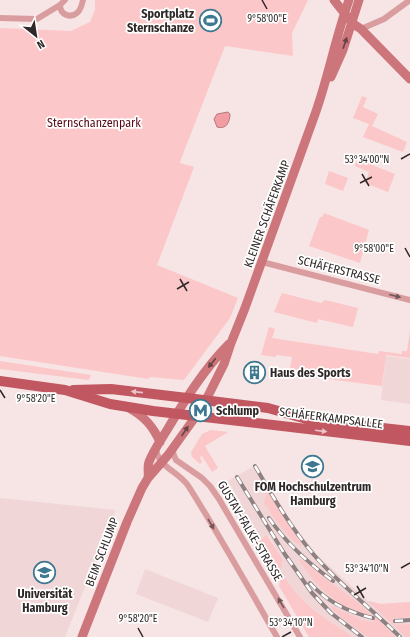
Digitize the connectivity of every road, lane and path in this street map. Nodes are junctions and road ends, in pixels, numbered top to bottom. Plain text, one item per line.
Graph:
1 (84, 0) edge
2 (334, 0) edge
3 (358, 0) edge
4 (410, 0) edge
5 (348, 1) edge
6 (63, 2) edge
7 (344, 14) junction
8 (354, 14) junction
9 (0, 18) edge
10 (352, 23) junction
11 (339, 29) junction
12 (361, 29) junction
13 (410, 79) edge
14 (323, 92) junction
15 (262, 262) junction
16 (410, 300) edge
17 (230, 343) junction
18 (0, 381) edge
19 (65, 390) junction
20 (187, 398) junction
21 (205, 400) junction
22 (125, 406) junction
23 (177, 414) junction
24 (196, 416) junction
25 (410, 431) edge
26 (410, 441) edge
27 (158, 445) junction
28 (175, 446) junction
29 (162, 462) junction
30 (148, 478) junction
31 (82, 637) edge
32 (277, 637) edge
33 (300, 637) edge

1 - 6 street
2 - 7 main road
2 - 11 main road
3 - 8 main road, KLEINER SCHÄFERKAMP
4 - 12 street
5 - 7 main road, KLEINER SCHÄFERKAMP
5 - 8 main road
6 - 9 street
7 - 10 main road
7 - 11 main road, KLEINER SCHÄFERKAMP
8 - 10 main road, KLEINER SCHÄFERKAMP
8 - 12 main road
10 - 12 main road
14 -> 10 main road, KLEINER SCHÄFERKAMP
11 - 14 main road, KLEINER SCHÄFERKAMP
12 - 13 main road
14 - 15 main road, KLEINER SCHÄFERKAMP
15 -> 16 street, SCHÄFERSTRASSE
15 - 17 main road, KLEINER SCHÄFERKAMP
17 -> 20 main road, KLEINER SCHÄFERKAMP
17 - 21 main road, KLEINER SCHÄFERKAMP
18 - 19 main road
20 -> 19 main road, SCHÄFERKAMPSALLEE
19 - 22 main road, SCHÄFERKAMPSALLEE
20 - 21 main road, SCHÄFERKAMPSALLEE
20 - 23 main road, BEIM SCHLUMP
21 - 24 main road, BEIM SCHLUMP
21 - 25 main road, SCHÄFERKAMPSALLEE
22 - 23 main road, SCHÄFERKAMPSALLEE
22 - 27 main road
23 - 24 main road, SCHÄFERKAMPSALLEE
23 - 27 main road, BEIM SCHLUMP
24 -> 26 main road, SCHÄFERKAMPSALLEE
28 -> 24 main road, BEIM SCHLUMP
27 - 29 street
27 - 30 main road, BEIM SCHLUMP
28 - 29 main road, BEIM SCHLUMP
33 -> 28 street, GUSTAV-FALKE-STRASSE
29 - 30 main road, BEIM SCHLUMP
29 -> 32 street
30 - 31 main road, BEIM SCHLUMP

